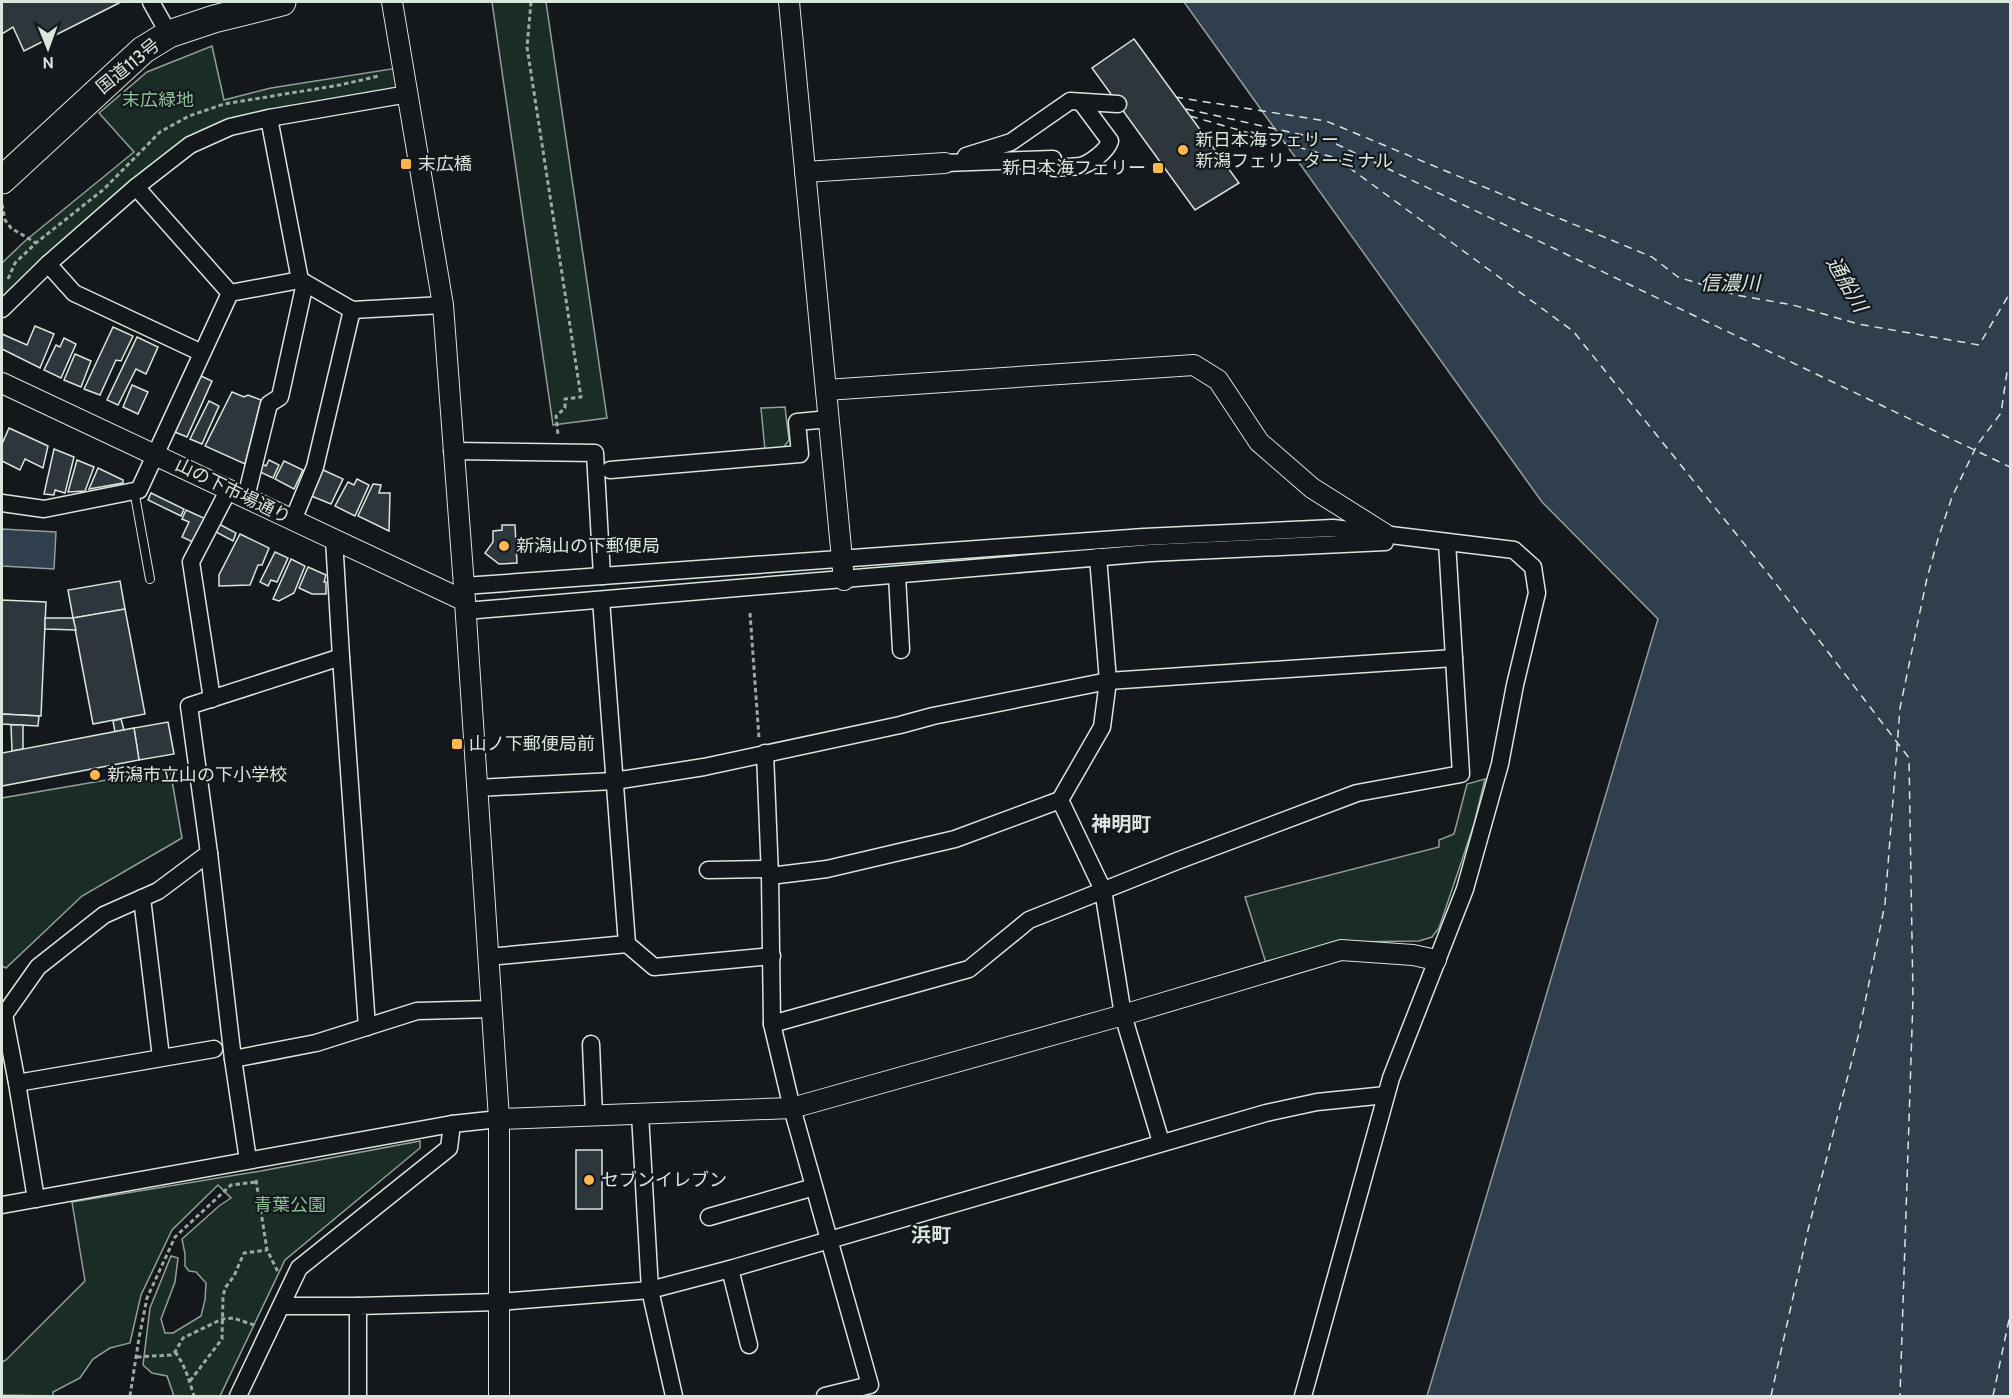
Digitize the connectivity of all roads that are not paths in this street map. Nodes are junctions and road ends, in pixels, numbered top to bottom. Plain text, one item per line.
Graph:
1 (151, 2) edge
2 (282, 2) edge
3 (392, 2) edge
4 (789, 2) edge
5 (251, 5) edge
6 (169, 34) junction
7 (408, 94) junction
8 (1081, 102) junction
9 (1118, 104) dead end
10 (269, 118) junction
11 (945, 163) junction
12 (805, 172) junction
13 (2, 180) edge
14 (136, 187) junction
15 (48, 264) junction
16 (302, 281) junction
17 (230, 293) junction
18 (442, 305) junction
19 (2, 309) edge
20 (352, 310) junction
21 (202, 353) junction
22 (2, 382) edge
23 (826, 390) junction
24 (829, 419) junction
25 (452, 451) junction
26 (156, 454) junction
27 (610, 470) dead end
28 (134, 490) junction
29 (238, 493) junction
30 (2, 503) edge
31 (293, 520) junction
32 (1385, 534) junction
33 (334, 540) junction
34 (1441, 540) junction
35 (1098, 557) junction
36 (842, 559) junction
37 (897, 575) junction
38 (602, 576) junction
39 (150, 579) dead end
40 (844, 579) junction
41 (465, 599) junction
42 (601, 600) junction
43 (901, 650) dead end
44 (341, 657) junction
45 (1454, 658) junction
46 (1108, 681) junction
47 (212, 699) junction
48 (762, 754) junction
49 (614, 781) junction
50 (476, 788) junction
51 (1060, 800) junction
52 (209, 853) junction
53 (708, 870) dead end
54 (770, 872) junction
55 (1103, 890) junction
56 (142, 898) junction
57 (627, 944) junction
58 (772, 956) junction
59 (488, 957) junction
60 (1436, 960) junction
61 (492, 1009) junction
62 (1123, 1015) junction
63 (3, 1016) edge
64 (772, 1024) junction
65 (367, 1027) junction
66 (591, 1044) dead end
67 (214, 1049) dead end
68 (161, 1057) junction
69 (233, 1059) junction
70 (17, 1083) junction
71 (1386, 1095) junction
72 (792, 1108) junction
73 (640, 1114) junction
74 (594, 1115) junction
75 (499, 1119) junction
76 (452, 1124) junction
77 (1161, 1142) junction
78 (251, 1165) junction
79 (814, 1187) junction
80 (36, 1198) junction
81 (2, 1205) edge
82 (708, 1217) dead end
83 (829, 1240) junction
84 (730, 1269) junction
85 (650, 1290) junction
86 (285, 1299) junction
87 (498, 1302) junction
88 (358, 1306) junction
89 (750, 1345) dead end
90 (866, 1392) edge
91 (238, 1396) edge
92 (358, 1396) edge
93 (499, 1396) edge
94 (674, 1396) edge
95 (825, 1396) edge
96 (1303, 1396) edge

1 - 6 street
2 - 5 highway, 国道113号
3 - 7 street
4 - 12 street
5 - 6 highway, 国道113号
6 - 13 highway, 国道113号
7 - 10 street
7 - 18 street
8 - 9 street
8 - 11 street
8 - 11 street
10 - 14 street
10 - 16 street
11 - 12 street
12 - 23 street
14 - 15 street
14 - 17 street
15 - 19 street
15 - 21 street
16 - 17 street
16 - 20 street
16 - 29 street
17 - 21 street
18 - 20 street
18 - 25 street
20 - 31 street
21 - 26 street
22 - 26 street, 山の下市場通り
23 - 24 street
23 - 32 street
24 - 27 street
24 - 36 street
25 - 38 street
25 - 41 street
26 - 28 street
26 - 29 street, 山の下市場通り
28 - 30 street
28 - 39 lane
29 - 31 street, 山の下市場通り
29 - 47 street
31 - 33 street, 山の下市場通り
32 - 34 street
32 - 36 street
33 - 41 street, 山の下市場通り
33 - 44 street
34 - 35 street
34 - 45 street
34 - 60 street
35 - 37 street
35 - 46 street
36 - 38 street
36 - 40 street
37 - 40 street
37 - 43 street
38 - 41 street
40 - 42 street
41 - 42 street
41 - 50 street
42 - 49 street
44 - 47 street
44 - 65 street
45 - 46 street
45 - 55 street
46 - 48 street
46 - 51 street
47 - 52 street
48 - 49 street
48 - 54 street
49 - 50 street
49 - 57 street
50 - 59 street
51 - 54 street
51 - 55 street
52 - 56 street
52 - 69 street
53 - 54 street
54 - 58 street
55 - 62 street
55 - 64 street
56 - 63 street
56 - 68 street
57 - 58 street
57 - 59 street
58 - 64 street
59 - 61 street
60 - 62 street
60 - 71 street
61 - 65 street
61 - 75 street
62 - 72 street
62 - 77 street
63 - 70 street
64 - 72 street
65 - 69 street
66 - 74 street
67 - 68 street
68 - 70 street
69 - 78 street
70 - 80 street
71 - 77 street
71 - 96 street
72 - 73 street
72 - 79 street
73 - 74 street
73 - 85 street
74 - 75 street
75 - 76 street
75 - 87 street
76 - 78 street
76 - 86 street
77 - 83 street
78 - 80 street
79 - 82 street
79 - 83 street
80 - 81 street
83 - 84 street
83 - 90 street
84 - 85 street
84 - 89 street
85 - 87 street
85 - 94 street
86 - 88 street
86 - 91 street
87 - 88 street
87 - 93 street
88 - 92 street
90 - 95 street

